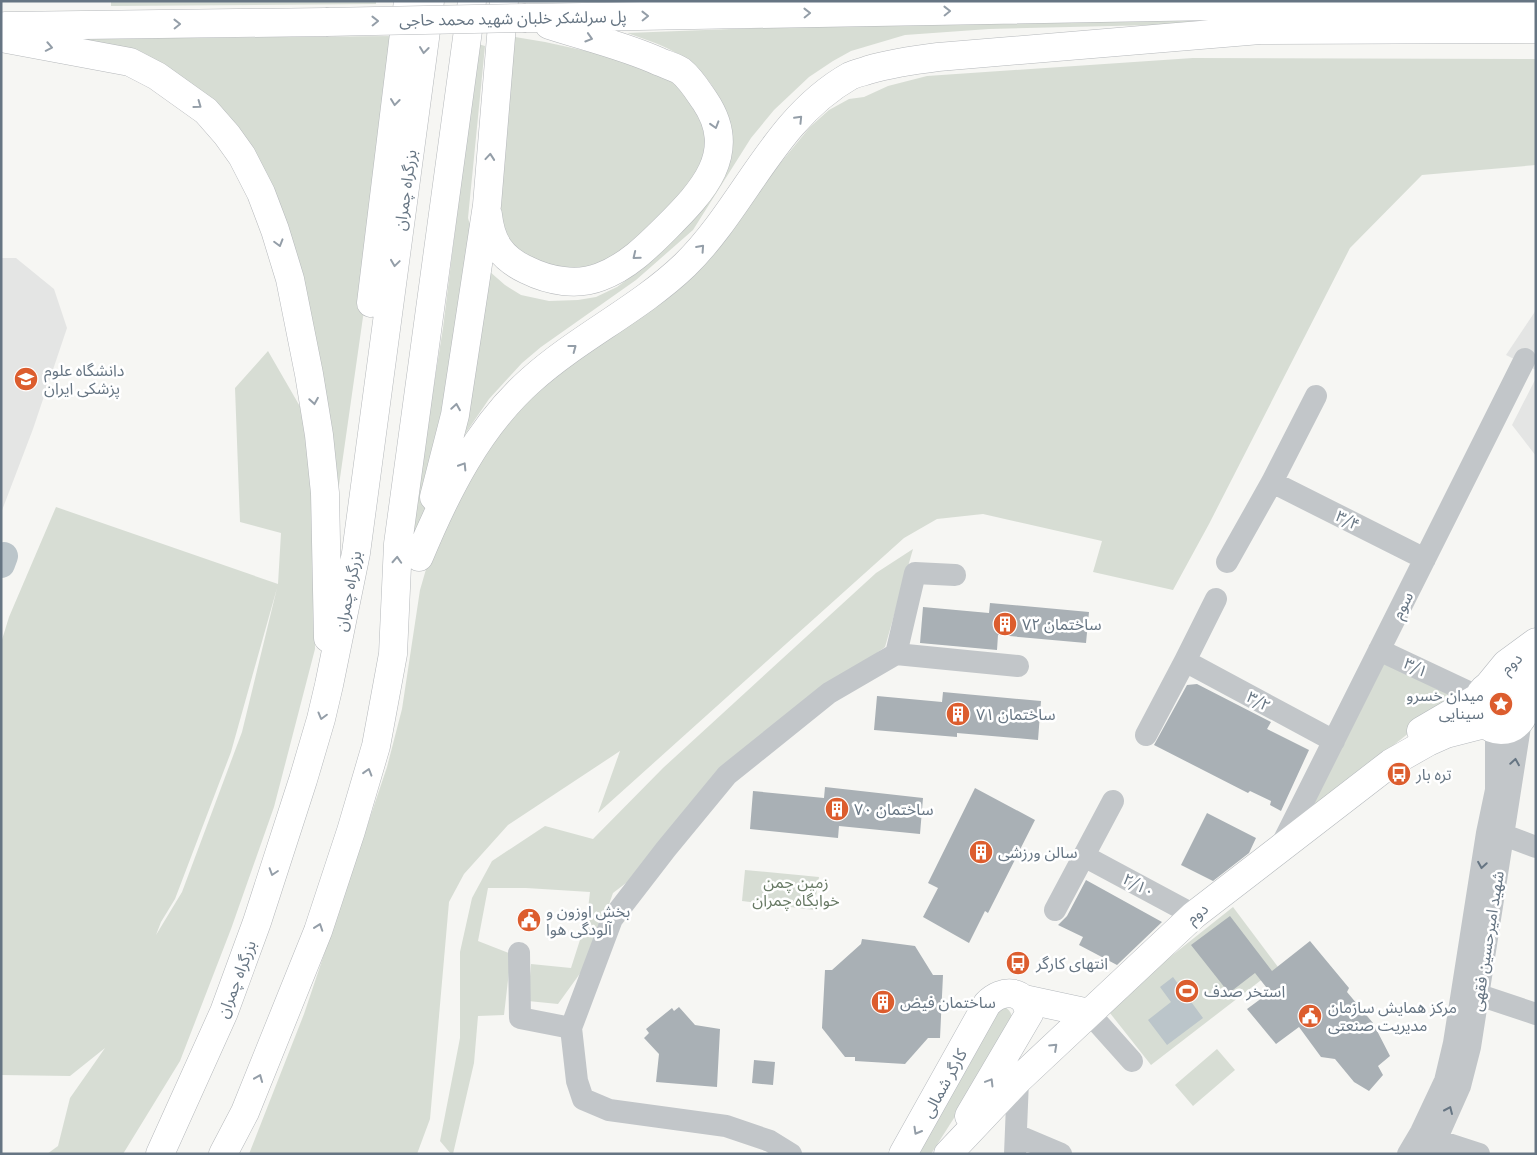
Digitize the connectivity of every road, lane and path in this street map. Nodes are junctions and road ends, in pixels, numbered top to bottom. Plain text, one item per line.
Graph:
1 (408, 1) edge
2 (430, 1) edge
3 (472, 1) edge
4 (504, 1) edge
5 (1536, 3) edge
6 (526, 18) junction
7 (1, 26) edge
8 (1536, 29) edge
9 (1, 38) edge
10 (487, 205) junction
11 (1525, 359) dead end
12 (1316, 396) dead end
13 (1272, 482) junction
14 (419, 557) junction
15 (1425, 559) junction
16 (1227, 562) dead end
17 (954, 575) dead end
18 (1216, 599) dead end
19 (1536, 642) edge
20 (1379, 650) junction
21 (392, 654) junction
22 (896, 654) junction
23 (1185, 661) junction
24 (1018, 666) dead end
25 (1533, 674) edge
26 (329, 685) junction
27 (1484, 691) junction
28 (1523, 713) junction
29 (1491, 727) junction
30 (1146, 735) dead end
31 (1334, 740) junction
32 (1391, 763) junction
33 (1113, 801) dead end
34 (1496, 834) junction
35 (1536, 847) edge
36 (1279, 850) junction
37 (1084, 856) junction
38 (1055, 910) dead end
39 (1194, 915) junction
40 (519, 953) dead end
41 (1470, 994) junction
42 (1024, 1011) junction
43 (1089, 1013) junction
44 (1536, 1014) edge
45 (571, 1028) junction
46 (1132, 1061) dead end
47 (1018, 1080) junction
48 (192, 1081) junction
49 (245, 1112) junction
50 (1428, 1142) edge
51 (1015, 1145) edge
52 (140, 1154) edge
53 (160, 1154) edge
54 (223, 1154) edge
55 (232, 1154) edge
56 (791, 1154) edge
57 (903, 1154) edge
58 (948, 1154) edge
59 (1061, 1154) edge
60 (1408, 1154) edge
61 (1479, 1154) edge

1 -> 26 main road
2 -> 26 main road, بزرگراه چمران
21 -> 3 main road
10 -> 4 main road
6 -> 5 main road, پل سرلشکر خلبان شهید محمد حاجی
7 -> 6 main road, پل سرلشکر خلبان شهید محمد حاجی, bridge
6 -> 10 main road
14 -> 8 main road
9 -> 26 main road
14 -> 10 main road
11 - 15 street, سوم
12 - 13 street
13 - 15 street, ۳/۴
13 - 16 street
14 - 21 main road
15 - 20 street, سوم
17 - 22 street
18 - 23 street
19 - 27 main road, دوم
20 - 27 street, ۳/۱
20 - 31 street, سوم
49 -> 21 main road
22 - 24 street
22 - 45 street
23 - 30 street
23 - 31 street, ۳/۲
25 - 28 main road, دوم
26 -> 48 main road, بزرگراه چمران
27 - 28 main road
27 - 29 main road
27 - 32 main road, دوم
28 - 29 main road
34 -> 28 street, شهید امیرحسین فقهی
29 - 32 main road, دوم
29 - 34 street, شهید امیرحسین فقهی
31 - 36 street, سوم
32 - 36 main road, دوم
33 - 37 street
34 - 35 street
34 - 41 street, شهید امیرحسین فقهی
36 - 39 main road, دوم
37 - 38 street
37 - 39 street, ۲/۱۰
39 - 43 main road, دوم
40 - 45 street
41 - 44 street
41 - 50 street, شهید امیرحسین فقهی
42 - 43 main road
42 -> 57 main road, کارگر شمالی
58 -> 42 main road
43 - 46 street
47 -> 43 main road, دوم
45 - 56 street
47 - 51 street
47 - 58 main road, دوم
48 - 52 main road
48 - 53 main road, بزرگراه چمران
49 - 54 main road
49 - 55 main road
50 - 60 street, شهید امیرحسین فقهی
50 - 61 street
51 - 59 street

